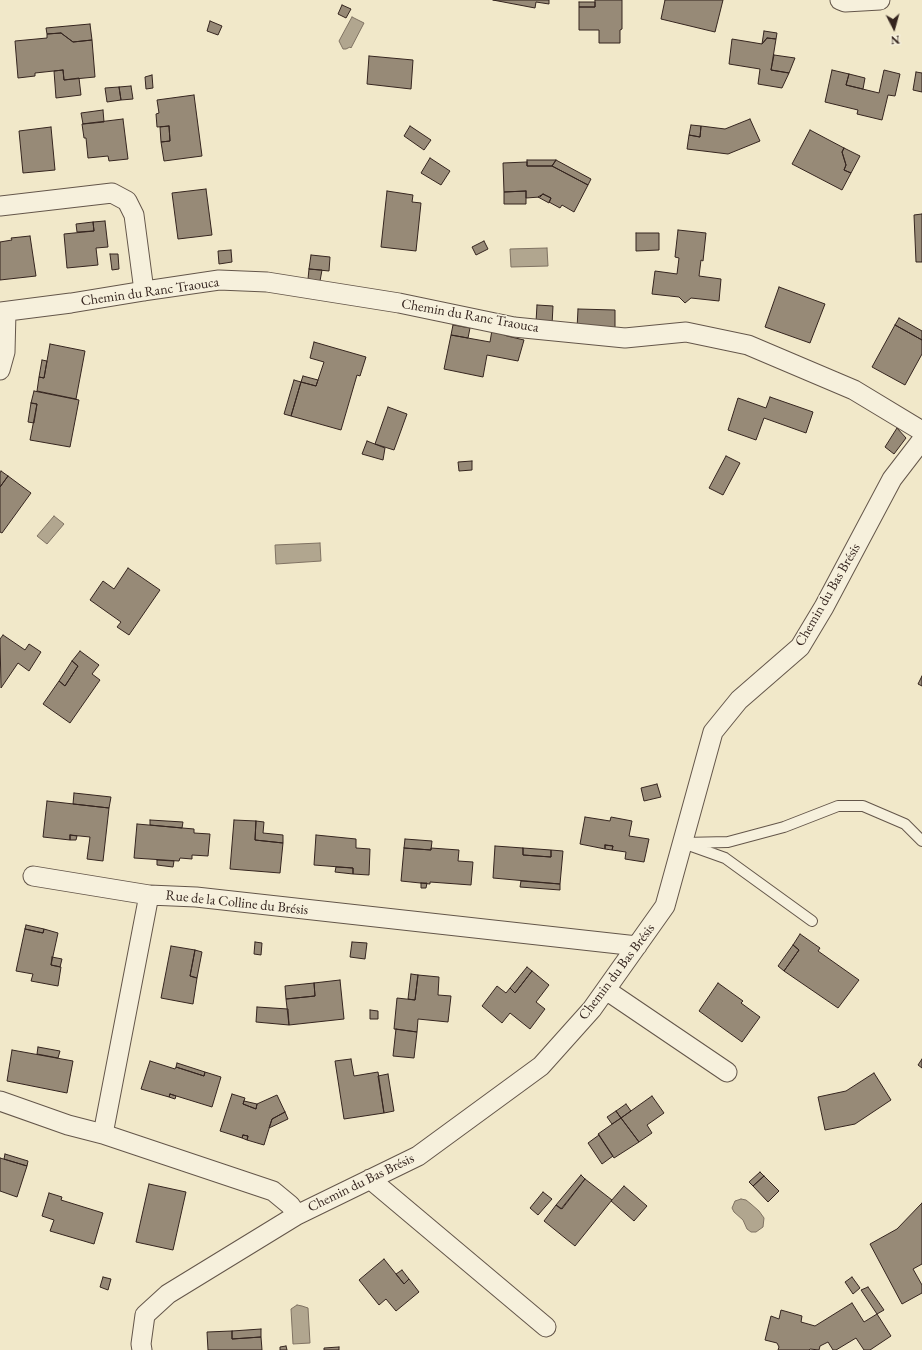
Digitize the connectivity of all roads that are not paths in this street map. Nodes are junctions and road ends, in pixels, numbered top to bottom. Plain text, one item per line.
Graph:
1 (840, 0) edge
2 (880, 0) edge
3 (0, 206) edge
4 (144, 291) junction
5 (3, 312) edge
6 (0, 370) edge
7 (922, 431) edge
8 (918, 453) edge
9 (922, 841) edge
10 (683, 842) junction
11 (33, 876) dead end
12 (149, 895) junction
13 (812, 921) dead end
14 (637, 946) junction
15 (606, 990) junction
16 (727, 1072) dead end
17 (0, 1101) edge
18 (102, 1134) junction
19 (370, 1179) junction
20 (297, 1215) junction
21 (546, 1328) dead end
22 (142, 1350) edge

1 - 2 street
3 - 4 street
4 - 5 street, Chemin du Ranc Traouca
4 - 7 street, Chemin du Ranc Traouca
5 - 6 street
8 - 10 street, Chemin du Bas Brésis
9 - 10 lane
10 - 13 lane
10 - 14 street, Chemin du Bas Brésis
11 - 12 street
12 - 14 street, Rue de la Colline du Brésis
12 - 18 street, Rue de la Colline du Brésis
14 - 15 street, Chemin du Bas Brésis
15 - 16 street
15 - 19 street, Chemin du Bas Brésis
17 - 18 street
18 - 20 street
19 - 20 street, Chemin du Bas Brésis
19 - 21 street
20 - 22 street, Chemin du Bas Brésis

